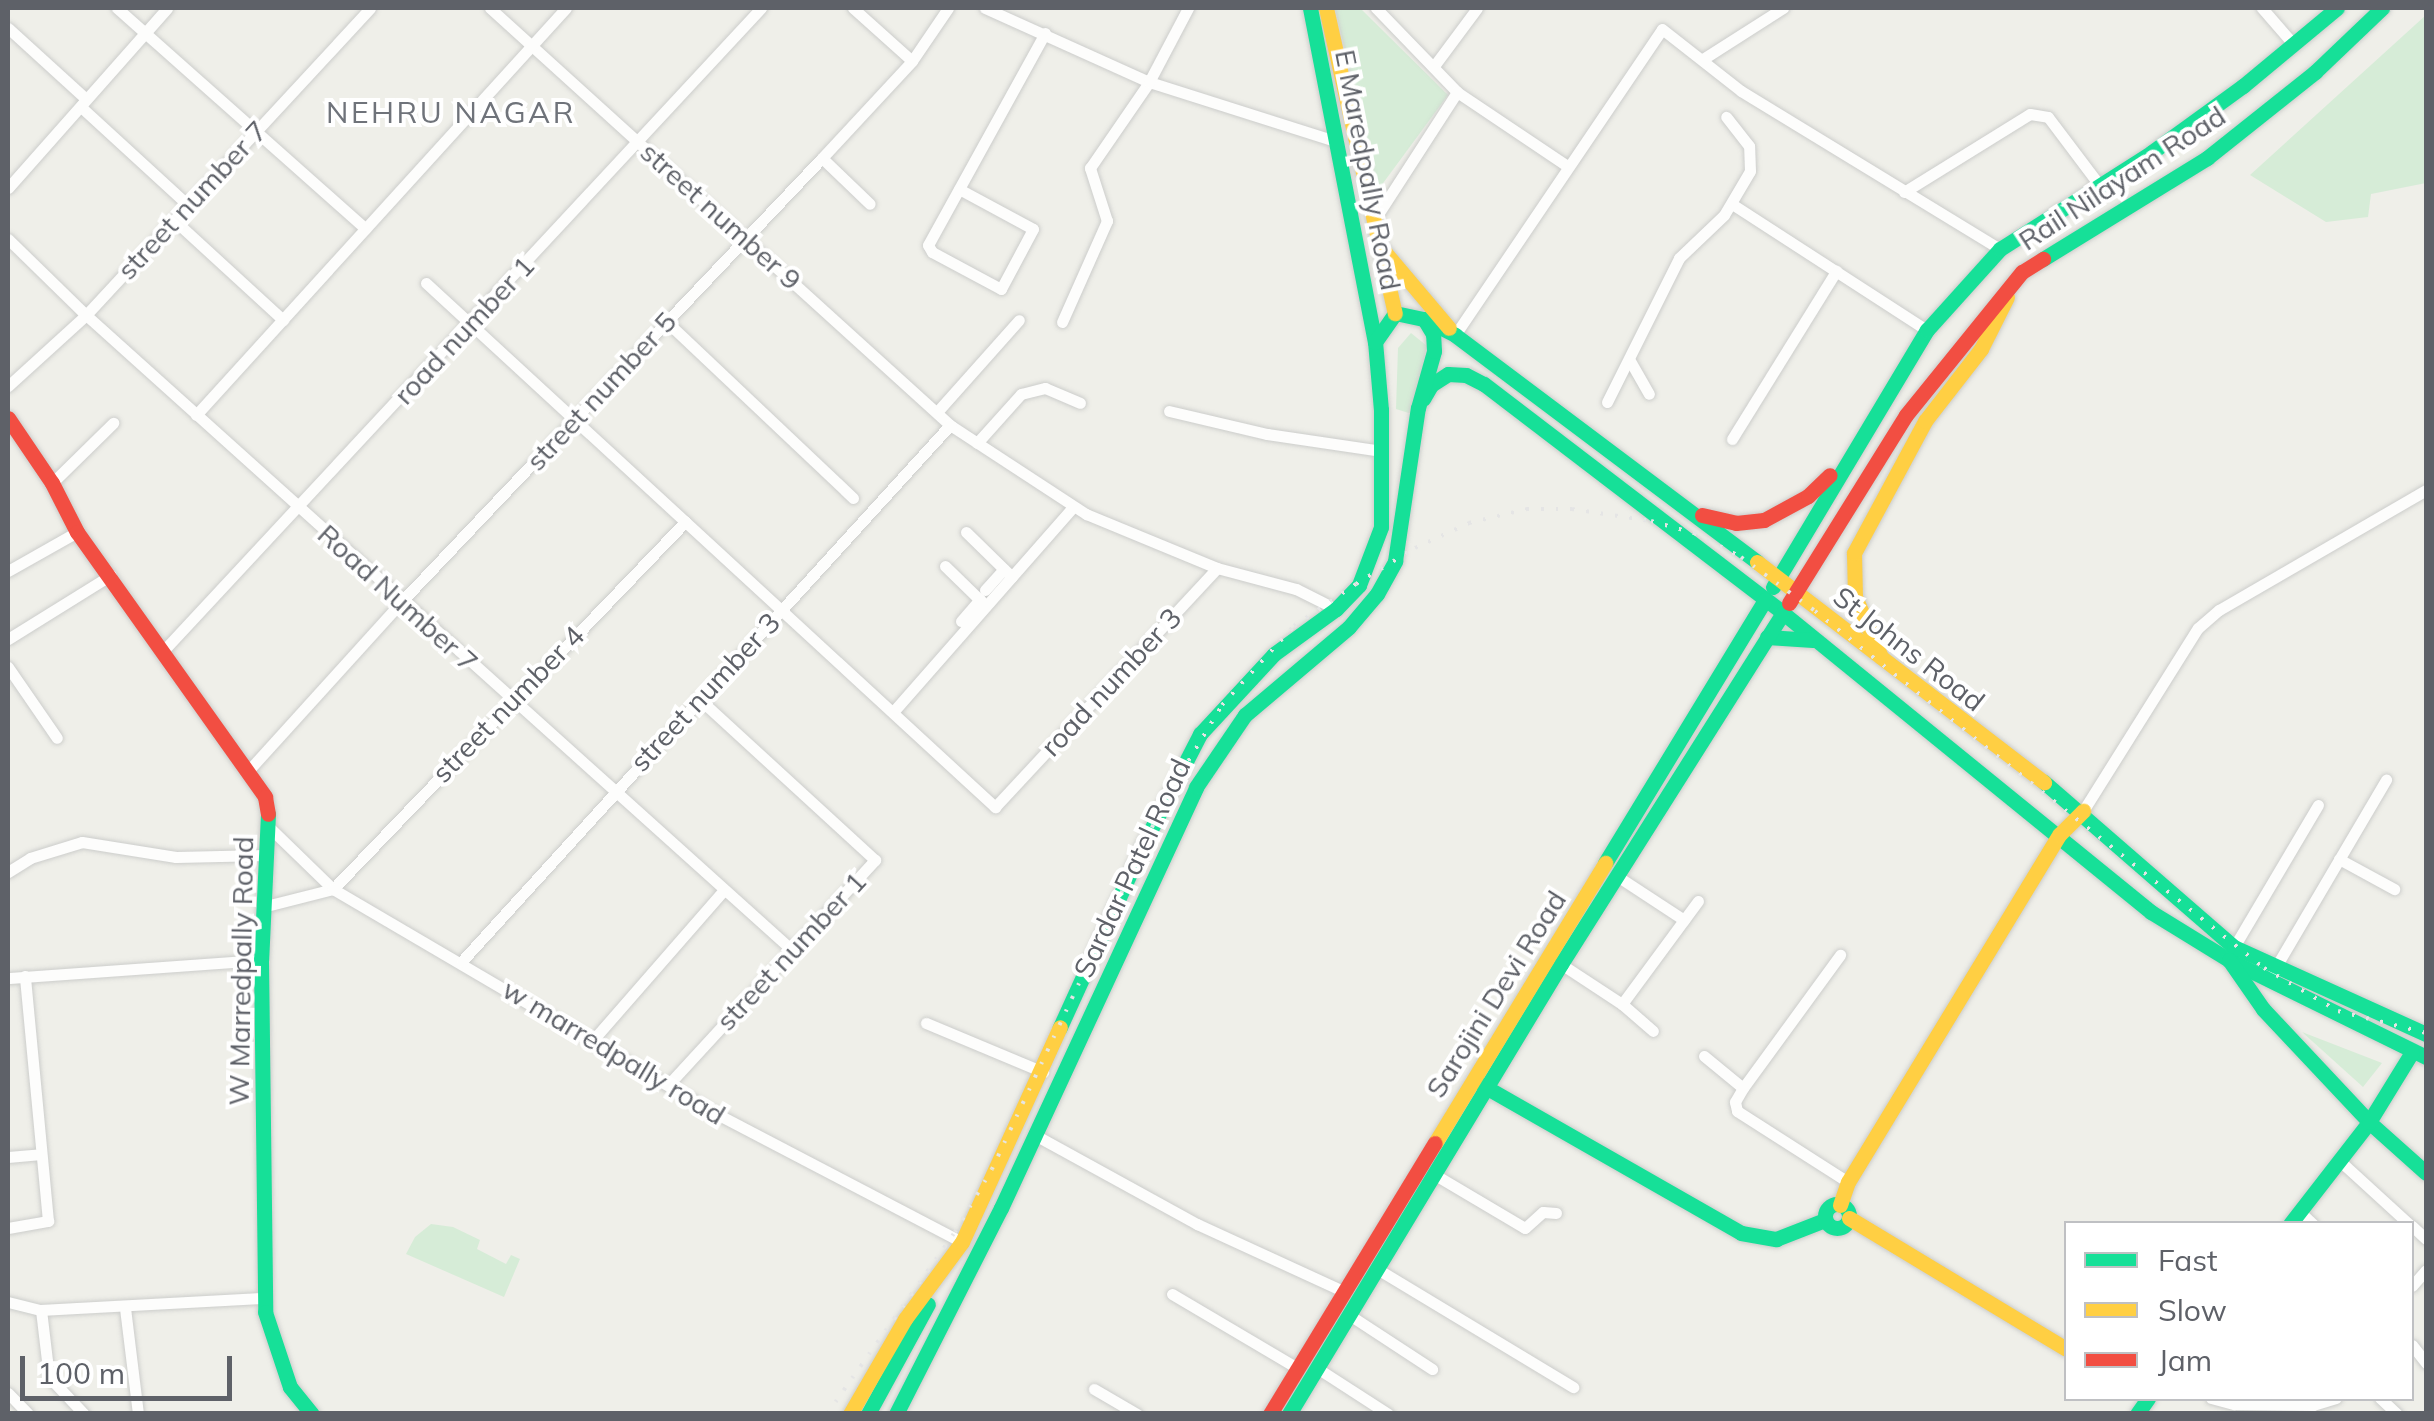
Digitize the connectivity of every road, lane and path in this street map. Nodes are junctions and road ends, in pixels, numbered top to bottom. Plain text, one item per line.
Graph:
1 (118, 8) edge
2 (167, 8) edge
3 (370, 8) edge
4 (490, 8) edge
5 (566, 8) edge
6 (761, 8) edge
7 (854, 8) edge
8 (948, 8) edge
9 (985, 8) edge
10 (1188, 8) edge
11 (1310, 8) edge
12 (1326, 8) edge
13 (1376, 8) edge
14 (1401, 8) edge
15 (1477, 8) edge
16 (1782, 8) edge
17 (2262, 8) edge
18 (2337, 8) edge
19 (2382, 8) edge
20 (1392, 21) junction
21 (8, 28) edge
22 (145, 32) junction
23 (1045, 33) junction
24 (2294, 45) junction
25 (533, 46) junction
26 (1703, 58) junction
27 (912, 60) junction
28 (1434, 66) junction
29 (1150, 82) junction
30 (1458, 92) junction
31 (2229, 96) junction
32 (84, 103) junction
33 (1726, 117) dead end
34 (2249, 126) junction
35 (256, 132) junction
36 (638, 142) junction
37 (1338, 142) junction
38 (822, 158) junction
39 (1567, 166) junction
40 (10, 179) edge
41 (2100, 186) junction
42 (959, 189) junction
43 (1904, 192) junction
44 (870, 204) dead end
45 (1732, 204) junction
46 (188, 205) junction
47 (174, 220) junction
48 (1372, 222) junction
49 (365, 228) junction
50 (746, 238) junction
51 (8, 239) edge
52 (1378, 243) junction
53 (2000, 249) junction
54 (1836, 270) junction
55 (2012, 282) junction
56 (426, 283) dead end
57 (1395, 314) junction
58 (86, 315) junction
59 (1424, 318) junction
60 (283, 320) junction
61 (1019, 320) dead end
62 (667, 322) junction
63 (1062, 322) dead end
64 (469, 324) junction
65 (1927, 330) junction
66 (1455, 335) junction
67 (1375, 342) junction
68 (1628, 360) junction
69 (8, 386) edge
70 (1649, 394) dead end
71 (1607, 402) dead end
72 (1080, 403) dead end
73 (1418, 408) junction
74 (1169, 411) dead end
75 (936, 412) junction
76 (196, 415) junction
77 (575, 418) junction
78 (113, 422) dead end
79 (950, 425) junction
80 (9, 428) edge
81 (1732, 439) dead end
82 (978, 443) junction
83 (1382, 451) junction
84 (1845, 461) junction
85 (52, 483) junction
86 (2426, 490) edge
87 (853, 498) dead end
88 (1073, 507) junction
89 (298, 508) junction
90 (1686, 508) junction
91 (685, 522) junction
92 (77, 532) junction
93 (966, 532) dead end
94 (1788, 563) junction
95 (946, 566) dead end
96 (1218, 568) junction
97 (8, 571) edge
98 (1008, 573) junction
99 (111, 575) junction
100 (1808, 575) junction
101 (1778, 579) junction
102 (1796, 593) junction
103 (984, 599) junction
104 (1764, 600) junction
105 (402, 601) junction
106 (1812, 605) junction
107 (782, 608) junction
108 (1336, 609) junction
109 (1755, 615) junction
110 (1789, 619) junction
111 (961, 621) dead end
112 (1770, 633) junction
113 (8, 639) edge
114 (1819, 642) junction
115 (164, 650) junction
116 (1883, 661) junction
117 (8, 667) edge
118 (698, 699) junction
119 (510, 700) junction
120 (893, 712) junction
121 (57, 738) dead end
122 (248, 771) junction
123 (2386, 780) dead end
124 (613, 792) junction
125 (2318, 805) dead end
126 (2082, 811) junction
127 (270, 828) junction
128 (2060, 834) junction
129 (264, 855) junction
130 (2339, 859) junction
131 (8, 872) edge
132 (1617, 876) junction
133 (333, 889) junction
134 (2394, 889) dead end
135 (724, 890) junction
136 (1698, 901) dead end
137 (262, 907) junction
138 (1684, 920) junction
139 (793, 951) junction
140 (2232, 954) junction
141 (1840, 956) dead end
142 (261, 960) junction
143 (462, 961) junction
144 (1561, 964) junction
145 (2272, 974) junction
146 (25, 976) junction
147 (8, 978) edge
148 (1622, 1004) junction
149 (926, 1023) dead end
150 (1653, 1031) dead end
151 (2426, 1034) edge
152 (592, 1040) junction
153 (2420, 1055) edge
154 (1704, 1056) dead end
155 (1043, 1072) junction
156 (1473, 1079) junction
157 (668, 1085) junction
158 (1488, 1088) junction
159 (1743, 1088) junction
160 (2370, 1122) junction
161 (1035, 1135) junction
162 (41, 1154) junction
163 (8, 1157) edge
164 (2340, 1161) junction
165 (2426, 1173) edge
166 (1437, 1176) junction
167 (1848, 1182) junction
168 (1844, 1212) junction
169 (1556, 1213) dead end
170 (2301, 1220) edge
171 (2406, 1221) edge
172 (8, 1228) edge
173 (962, 1242) junction
174 (1378, 1270) junction
175 (1345, 1292) junction
176 (1172, 1294) dead end
177 (265, 1298) junction
178 (8, 1302) edge
179 (125, 1308) junction
180 (41, 1310) junction
181 (1351, 1316) junction
182 (2064, 1348) edge
183 (1298, 1368) junction
184 (1317, 1368) junction
185 (1432, 1369) dead end
186 (1573, 1387) dead end
187 (1094, 1389) dead end
188 (8, 1394) edge
189 (2222, 1401) edge
190 (2316, 1402) edge
191 (880, 1412) edge
192 (28, 1414) edge
193 (84, 1414) edge
194 (138, 1414) edge
195 (312, 1414) edge
196 (850, 1414) edge
197 (1137, 1414) edge
198 (1270, 1414) edge
199 (1289, 1414) edge
200 (1388, 1414) edge

1 - 22 street
2 - 22 street
3 - 35 street, street number 7
4 - 25 street, street number 9
5 - 25 street
6 - 36 street, road number 1
7 - 27 street
8 - 27 street, street number 5
9 - 23 street
10 - 29 street
11 - 37 main road, E Maredpally Road
12 - 48 main road, E Maredpally Road
13 - 20 street
14 - 20 street
15 - 28 street
16 - 26 street
17 - 24 street
18 - 24 main road, Rail Nilayam Road
19 - 34 main road, Rail Nilayam Road
20 - 28 street
21 - 32 street
22 - 32 street
22 - 35 street
23 - 29 street
23 - 42 street
24 - 31 main road, Rail Nilayam Road
25 - 36 street, street number 9
25 - 49 street
26 - 39 street
26 - 43 street
27 - 38 street, street number 5
28 - 30 street
29 - 37 street
29 - 63 street
30 - 39 street
30 - 48 street
31 - 34 main road
31 - 41 main road, Rail Nilayam Road
32 - 40 street
32 - 46 street
33 - 45 street
34 - 55 main road, Rail Nilayam Road
35 - 46 street, street number 7
35 - 49 street
36 - 50 street, street number 9
36 - 64 street, road number 1
37 - 67 main road, E Maredpally Road
38 - 44 street
38 - 50 street, street number 5
39 - 66 street
41 - 43 street
41 - 53 main road, Rail Nilayam Road
42 - 42 street
43 - 53 street
45 - 54 street
45 - 68 street
46 - 47 street, street number 7
47 - 58 street, street number 7
47 - 60 street
48 - 52 main road, E Maredpally Road
49 - 60 street
50 - 62 street, street number 5
50 - 75 street, street number 9
51 - 58 street, Road Number 7
52 - 57 main road, E Maredpally Road
52 - 66 main road
53 - 65 main road, Rail Nilayam Road
54 - 65 street
54 - 81 street
55 - 100 main road, Rail Nilayam Road
55 - 116 main road
56 - 64 street, road number 3
57 - 59 main road, St Johns Road
57 - 67 main road
58 - 69 street, street number 7
58 - 76 street, Road Number 7
59 - 66 main road, St Johns Road
59 - 73 main road, Sardar Patel Road
60 - 76 street
61 - 75 street
62 - 77 street, street number 5
62 - 87 street
64 - 77 street, road number 3
64 - 89 street, road number 1
65 - 84 main road, Rail Nilayam Road
66 - 90 main road, St Johns Road
67 - 83 main road, Sardar Patel Road
68 - 70 street
68 - 71 street
72 - 82 street
73 - 104 main road, St Johns Road
73 - 161 main road, Sardar Patel Road
74 - 83 street
75 - 79 street, street number 9
76 - 89 street, Road Number 7
77 - 91 street, road number 3
77 - 105 street, street number 5
78 - 85 street
79 - 82 street
79 - 107 street, street number 3
80 - 85 main road, W Marredpally Road
82 - 88 street
83 - 108 main road, Sardar Patel Road
84 - 90 main road
84 - 94 main road, Rail Nilayam Road
85 - 92 main road, W Marredpally Road
86 - 126 street
88 - 96 street
88 - 98 street
89 - 105 street, Road Number 7
89 - 115 street, road number 1
90 - 101 main road, St Johns Road
91 - 107 street, road number 3
91 - 119 street, street number 4
92 - 97 street
92 - 99 main road, W Marredpally Road
93 - 98 street
94 - 100 main road
94 - 101 main road, Rail Nilayam Road
95 - 103 street
96 - 108 street
96 - 120 street, road number 3
98 - 103 street
99 - 113 street
99 - 115 main road, W Marredpally Road
100 - 102 main road, Rail Nilayam Road
101 - 102 main road, St Johns Road
101 - 104 main road, Rail Nilayam Road
102 - 106 main road, St Johns Road
102 - 110 main road, Rail Nilayam Road
103 - 111 street
103 - 120 street
104 - 109 main road, Sarojini Devi Road
104 - 110 main road, St Johns Road
105 - 119 street, Road Number 7
105 - 122 street, street number 5
106 - 110 main road
106 - 116 main road, St Johns Road
107 - 118 street, street number 3
107 - 120 street, road number 3
108 - 155 main road, Sardar Patel Road
109 - 112 main road
109 - 156 main road, Sarojini Devi Road
110 - 112 main road, Sarojini Devi Road
110 - 114 main road, St Johns Road
112 - 114 main road
112 - 132 main road, Sarojini Devi Road
114 - 128 main road, St Johns Road
115 - 122 main road, W Marredpally Road
116 - 126 main road, St Johns Road
117 - 121 street
118 - 124 street, street number 3
118 - 139 street, street number 1
119 - 124 street, Road Number 7
119 - 133 street, street number 4
122 - 127 main road, W Marredpally Road
123 - 130 street
124 - 135 street, Road Number 7
124 - 143 street, street number 3
125 - 140 street
126 - 128 main road
126 - 140 main road, St Johns Road
127 - 129 main road, W Marredpally Road
127 - 133 street
128 - 140 main road, St Johns Road
128 - 167 main road
129 - 131 street
129 - 137 main road, W Marredpally Road
130 - 134 street
130 - 145 street
132 - 138 street
132 - 144 main road, Sarojini Devi Road
133 - 137 street, w marredpally road
133 - 143 street, w marredpally road
135 - 139 street, Road Number 7
135 - 152 street
136 - 138 street
137 - 142 main road, W Marredpally Road
138 - 148 street
139 - 157 street, street number 1
140 - 145 main road, St Johns Road
140 - 160 main road
141 - 159 street
142 - 146 street
142 - 177 main road, W Marredpally Road
143 - 152 street, w marredpally road
144 - 148 street
144 - 158 main road, Sarojini Devi Road
145 - 151 main road, St Johns Road
145 - 153 main road, St Johns Road
146 - 147 street
146 - 162 street
148 - 150 street
149 - 155 street
152 - 157 street, w marredpally road
153 - 160 main road
154 - 159 street
155 - 173 main road, Sardar Patel Road
156 - 158 main road
156 - 175 main road, Sarojini Devi Road
157 - 173 street, w marredpally road
158 - 166 main road, Sarojini Devi Road
158 - 168 main road
159 - 167 street
160 - 164 main road
160 - 165 main road
161 - 175 street
161 - 191 main road, Sardar Patel Road
162 - 163 street
162 - 172 street
164 - 170 main road
164 - 171 street
166 - 169 street
166 - 174 main road, Sarojini Devi Road
167 - 168 main road
168 - 182 main road
173 - 191 main road
173 - 196 main road, Sardar Patel Road
174 - 181 main road, Sarojini Devi Road
174 - 186 street
175 - 183 main road, Sarojini Devi Road
176 - 183 street
177 - 179 street
177 - 195 main road, W Marredpally Road
178 - 180 street
179 - 180 street
179 - 194 street
180 - 193 street
181 - 184 main road, Sarojini Devi Road
181 - 185 street
183 - 198 main road, Sarojini Devi Road
184 - 199 main road, Sarojini Devi Road
184 - 200 street
187 - 197 street
188 - 192 street
189 - 190 street

